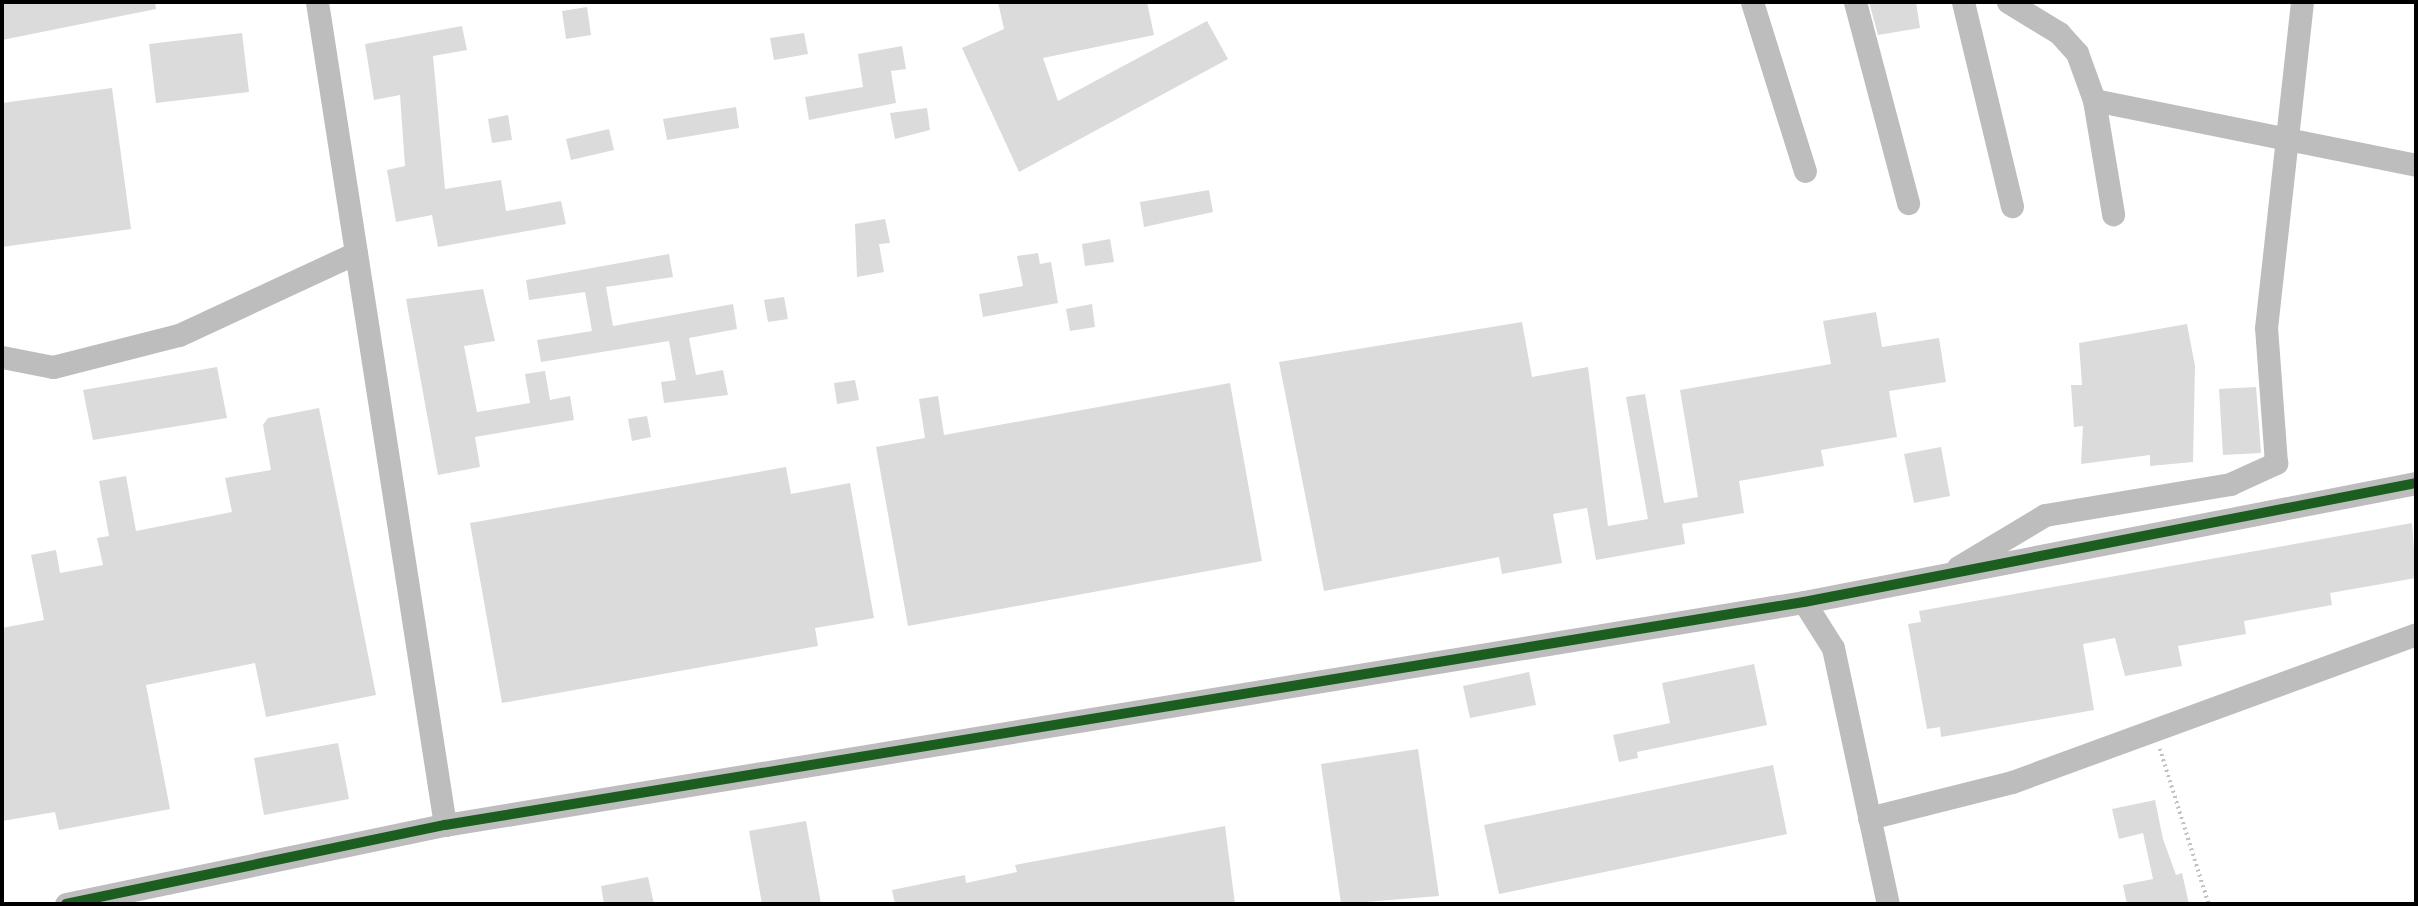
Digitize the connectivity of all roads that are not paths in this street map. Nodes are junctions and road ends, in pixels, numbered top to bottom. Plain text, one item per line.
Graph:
1 (317, 2) edge
2 (1752, 2) edge
3 (1855, 2) edge
4 (1963, 2) edge
5 (2008, 2) edge
6 (2302, 2) edge
7 (2094, 100) junction
8 (2291, 135) junction
9 (2416, 165) edge
10 (1805, 170) dead end
11 (1908, 203) dead end
12 (2011, 206) dead end
13 (2113, 214) dead end
14 (356, 253) junction
15 (2, 357) edge
16 (2416, 483) edge
17 (1953, 571) junction
18 (1804, 602) junction
19 (2416, 634) edge
20 (1869, 818) junction
21 (445, 825) junction
22 (66, 904) edge
23 (1888, 904) edge

1 - 14 street
2 - 10 street
3 - 11 street
4 - 12 street
5 - 7 street
6 - 8 street
7 - 8 street
7 - 13 street
8 - 9 street
8 - 17 street
14 - 15 street
14 - 21 street
16 - 17 street
17 - 18 street
18 - 20 street
18 - 21 street
19 - 20 street
20 - 23 street
21 - 22 street

